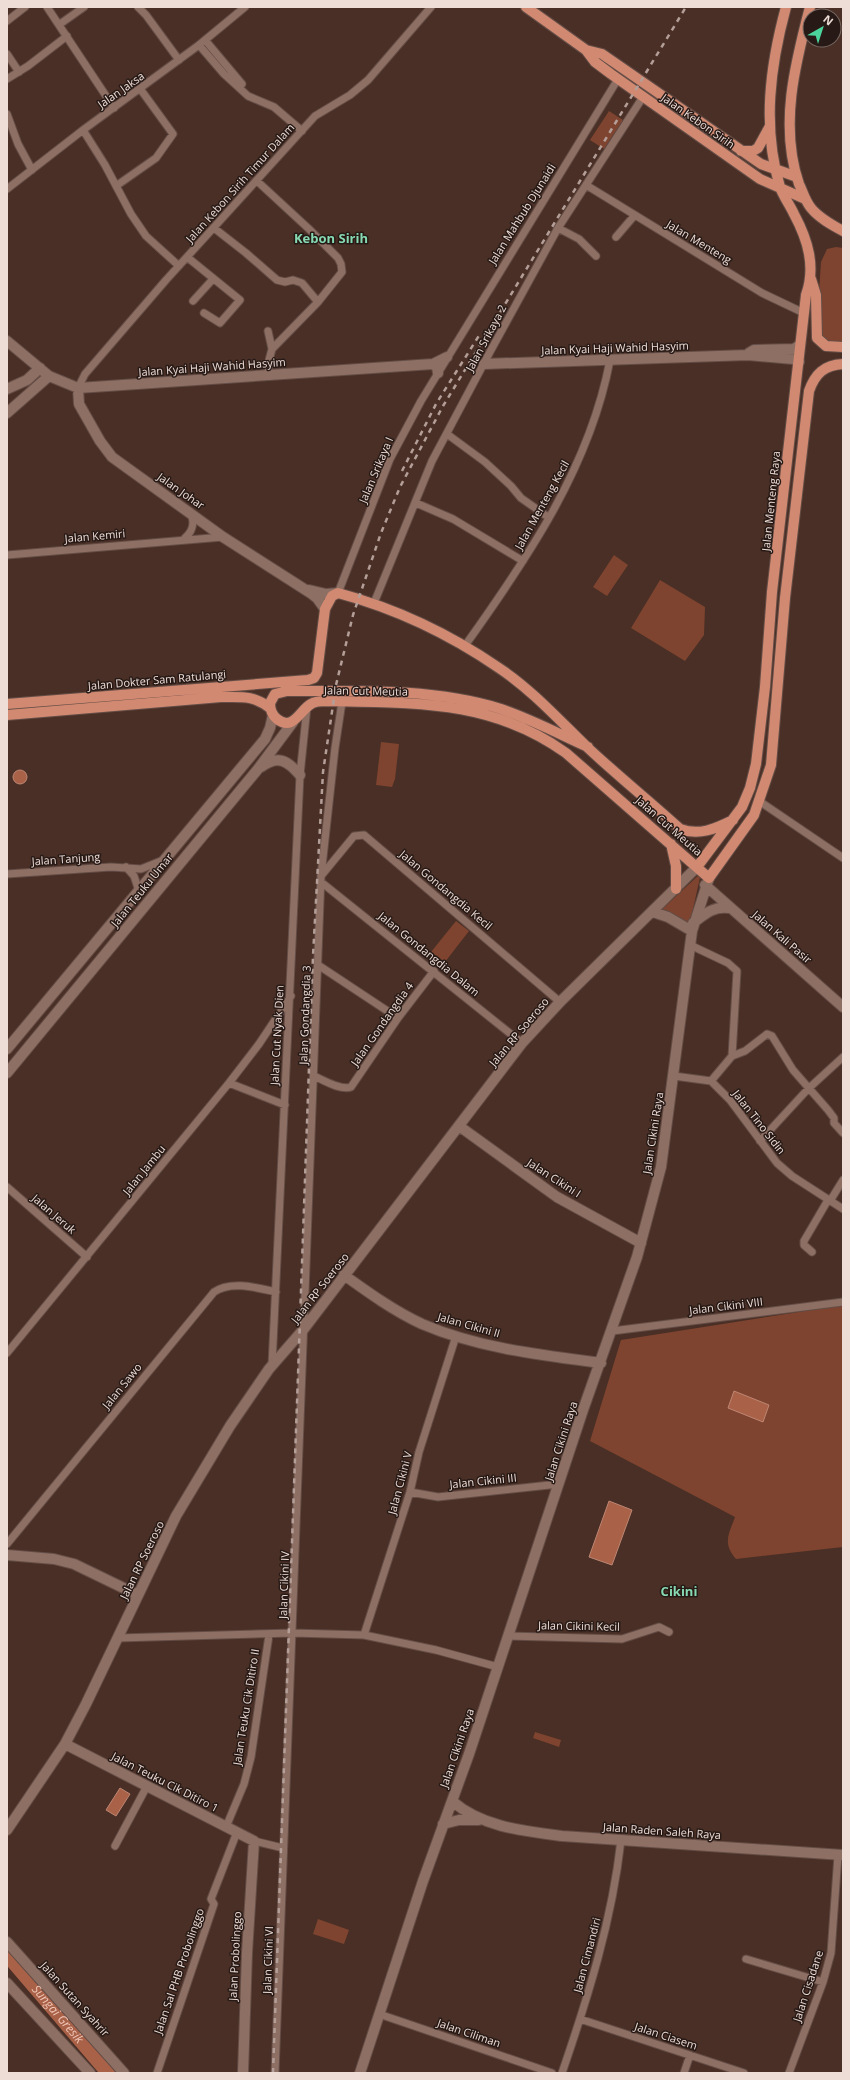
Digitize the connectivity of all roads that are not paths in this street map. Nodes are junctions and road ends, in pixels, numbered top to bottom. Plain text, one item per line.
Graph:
1 (26, 7) edge
2 (47, 7) edge
3 (84, 7) edge
4 (138, 7) edge
5 (245, 7) edge
6 (431, 7) edge
7 (526, 7) edge
8 (786, 7) edge
9 (810, 7) edge
10 (7, 21) edge
11 (61, 24) junction
12 (67, 36) junction
13 (202, 43) junction
14 (586, 50) junction
15 (7, 54) edge
16 (179, 60) junction
17 (19, 72) junction
18 (7, 79) edge
19 (618, 79) junction
20 (242, 84) dead end
21 (141, 90) junction
22 (643, 97) junction
23 (114, 108) junction
24 (7, 114) edge
25 (770, 126) junction
26 (83, 130) junction
27 (302, 132) junction
28 (741, 150) junction
29 (32, 170) junction
30 (776, 170) junction
31 (797, 177) junction
32 (257, 181) junction
33 (586, 185) junction
34 (116, 186) junction
35 (780, 188) junction
36 (7, 189) edge
37 (805, 199) junction
38 (634, 216) junction
39 (214, 228) junction
40 (558, 228) junction
41 (843, 231) edge
42 (616, 237) dead end
43 (596, 256) dead end
44 (187, 257) junction
45 (179, 266) junction
46 (213, 279) junction
47 (811, 279) junction
48 (193, 301) dead end
49 (318, 302) junction
50 (204, 313) dead end
51 (804, 313) junction
52 (268, 331) dead end
53 (7, 341) edge
54 (800, 345) junction
55 (843, 347) edge
56 (272, 349) junction
57 (748, 355) junction
58 (445, 359) joint
59 (610, 360) junction
60 (799, 362) junction
61 (484, 364) junction
62 (843, 364) edge
63 (40, 368) junction
64 (436, 369) junction
65 (269, 375) junction
66 (49, 376) junction
67 (78, 388) junction
68 (7, 389) edge
69 (7, 402) edge
70 (7, 413) edge
71 (447, 434) junction
72 (416, 503) junction
73 (191, 512) junction
74 (548, 517) junction
75 (224, 537) junction
76 (185, 538) junction
77 (7, 555) edge
78 (523, 561) junction
79 (302, 587) junction
80 (338, 593) junction
81 (374, 603) junction
82 (325, 609) junction
83 (464, 647) junction
84 (138, 693) junction
85 (342, 702) junction
86 (7, 704) edge
87 (139, 704) junction
88 (307, 707) junction
89 (272, 712) junction
90 (7, 715) edge
91 (293, 722) junction
92 (588, 747) junction
93 (258, 769) junction
94 (300, 775) junction
95 (759, 801) junction
96 (735, 819) junction
97 (680, 829) junction
98 (670, 843) junction
99 (168, 857) junction
100 (843, 858) edge
101 (126, 867) junction
102 (697, 867) junction
103 (7, 874) edge
104 (321, 879) junction
105 (707, 882) junction
106 (676, 889) junction
107 (138, 891) junction
108 (149, 900) junction
109 (729, 908) junction
110 (653, 912) junction
111 (693, 927) junction
112 (690, 944) junction
113 (318, 965) junction
114 (434, 971) junction
115 (291, 996) junction
116 (46, 1002) junction
117 (560, 1002) junction
118 (843, 1007) edge
119 (57, 1012) junction
120 (398, 1018) junction
121 (522, 1043) junction
122 (7, 1049) edge
123 (732, 1056) junction
124 (843, 1057) edge
125 (7, 1073) edge
126 (314, 1076) junction
127 (674, 1076) junction
128 (711, 1081) junction
129 (229, 1083) junction
130 (808, 1089) junction
131 (285, 1105) junction
132 (459, 1126) junction
133 (843, 1134) edge
134 (760, 1141) junction
135 (843, 1180) edge
136 (7, 1187) edge
137 (829, 1201) junction
138 (843, 1208) edge
139 (641, 1243) junction
140 (812, 1252) dead end
141 (87, 1257) junction
142 (344, 1275) junction
143 (276, 1292) junction
144 (843, 1302) edge
145 (303, 1330) junction
146 (612, 1331) junction
147 (456, 1336) junction
148 (7, 1353) edge
149 (601, 1363) junction
150 (272, 1365) junction
151 (559, 1484) junction
152 (410, 1492) junction
153 (7, 1544) edge
154 (7, 1555) edge
155 (138, 1595) junction
156 (670, 1632) dead end
157 (293, 1634) junction
158 (269, 1635) junction
159 (364, 1635) junction
160 (508, 1636) junction
161 (118, 1638) junction
162 (498, 1667) junction
163 (65, 1744) junction
164 (147, 1786) junction
165 (452, 1801) junction
166 (480, 1820) junction
167 (443, 1824) junction
168 (226, 1826) junction
169 (7, 1830) edge
170 (237, 1832) junction
171 (621, 1840) junction
172 (254, 1841) junction
173 (115, 1846) dead end
174 (283, 1848) junction
175 (841, 1855) edge
176 (7, 1942) edge
177 (746, 1959) dead end
178 (823, 1982) junction
179 (7, 1983) edge
180 (379, 2014) junction
181 (580, 2019) junction
182 (690, 2055) junction
183 (90, 2073) edge
184 (124, 2073) edge
185 (157, 2073) edge
186 (243, 2073) edge
187 (275, 2073) edge
188 (360, 2073) edge
189 (552, 2073) edge
190 (562, 2073) edge
191 (684, 2073) edge
192 (744, 2073) edge
193 (789, 2073) edge

1 - 10 street
2 - 11 street
3 - 11 street
4 - 16 street
5 - 13 street, Jalan Jaksa
6 - 27 street, Jalan Kebon Sirih Timur Dalam
7 - 14 main road, Jalan Kebon Sirih
8 - 25 main road, Jalan Menteng Raya
9 - 31 main road
11 - 12 street
12 - 17 street
12 - 23 street
13 - 16 street, Jalan Jaksa
13 - 20 street
13 - 27 street
14 - 19 main road, Jalan Kebon Sirih
14 - 28 main road, Jalan Kebon Sirih
15 - 17 street
16 - 21 street, Jalan Jaksa
17 - 18 street
19 - 22 main road, Jalan Kebon Sirih
19 - 58 street, Jalan Mahbub Djunaidi
21 - 23 street, Jalan Jaksa
21 - 34 street
22 - 33 street, Jalan Srikaya 2
22 - 35 main road, Jalan Kebon Sirih
23 - 26 street, Jalan Jaksa
24 - 29 street
25 - 28 main road
25 - 30 main road, Jalan Menteng Raya
26 - 29 street, Jalan Jaksa
26 - 34 street
27 - 32 street, Jalan Kebon Sirih Timur Dalam
28 - 30 main road, Jalan Kebon Sirih
29 - 36 street, Jalan Jaksa
30 - 31 main road, Jalan Kebon Sirih
30 - 35 main road, Jalan Menteng Raya
31 - 37 main road
32 - 39 street, Jalan Kebon Sirih Timur Dalam
32 - 49 street
33 - 38 street, Jalan Menteng
33 - 40 street, Jalan Srikaya 2
34 - 45 street
35 - 37 main road, Jalan Kebon Sirih
35 - 47 main road, Jalan Menteng Raya
37 - 41 main road
38 - 42 street
38 - 51 street, Jalan Menteng
39 - 44 street, Jalan Kebon Sirih Timur Dalam
39 - 49 street
40 - 43 street
40 - 61 street, Jalan Srikaya 2
44 - 45 street, Jalan Kebon Sirih Timur Dalam
44 - 46 street
45 - 67 street, Jalan Kebon Sirih Timur Dalam
46 - 48 street
46 - 50 street
47 - 51 main road, Jalan Menteng Raya
47 - 55 main road
49 - 56 street
51 - 54 main road, Jalan Menteng Raya
52 - 56 street
53 - 63 main road, Jalan Kyai Haji Wahid Hasyim
54 - 57 main road, Jalan Kyai Haji Wahid Hasyim
54 - 60 main road, Jalan Menteng Raya
56 - 65 street
57 - 59 main road, Jalan Kyai Haji Wahid Hasyim
57 - 60 main road, Jalan Kyai Haji Wahid Hasyim
58 - 64 main road
59 - 61 main road, Jalan Kyai Haji Wahid Hasyim
59 - 74 street, Jalan Menteng Kecil
60 - 96 main road, Jalan Menteng Raya
61 - 71 street, Jalan Srikaya 2
62 - 95 main road
63 - 66 main road, Jalan Kyai Haji Wahid Hasyim
63 - 68 main road
64 - 65 main road, Jalan Kyai Haji Wahid Hasyim
64 - 80 street, Jalan Srikaya I
65 - 67 main road, Jalan Kyai Haji Wahid Hasyim
66 - 67 main road, Jalan Kyai Haji Wahid Hasyim
66 - 70 main road
67 - 73 main road, Jalan Johar
69 - 70 main road
71 - 72 street, Jalan Srikaya 2
71 - 74 street
72 - 78 street
72 - 81 street, Jalan Srikaya 2
73 - 75 main road, Jalan Johar
73 - 76 street
74 - 78 street, Jalan Menteng Kecil
75 - 76 street, Jalan Kemiri
75 - 79 main road, Jalan Johar
76 - 77 street, Jalan Kemiri
78 - 83 street, Jalan Menteng Kecil
79 - 80 main road, Jalan Johar
79 - 82 main road, Jalan Johar
80 - 81 main road, Jalan Cut Meutia
80 - 82 main road
81 - 83 main road, Jalan Cut Meutia
82 - 84 main road, Jalan Dokter Sam Ratulangi
83 - 92 main road, Jalan Cut Meutia
84 - 86 main road, Jalan Dokter Sam Ratulangi
84 - 87 main road
85 - 88 main road, Jalan Cut Meutia
85 - 98 main road, Jalan Cut Meutia
85 - 104 street, Jalan Gondangdia 3
87 - 89 main road, Jalan Dokter Sam Ratulangi
87 - 90 main road, Jalan Dokter Sam Ratulangi
88 - 91 main road
88 - 94 street, Jalan Cut Nyak Dien
89 - 91 main road
89 - 92 main road, Jalan Cut Meutia
89 - 99 main road, Jalan Teuku Umar
91 - 93 main road, Jalan Teuku Umar
92 - 97 main road, Jalan Cut Meutia
93 - 94 main road
93 - 108 main road, Jalan Teuku Umar
94 - 115 street, Jalan Cut Nyak Dien
95 - 100 street
95 - 105 main road, Jalan Cikini Raya
96 - 97 main road, Jalan Cut Meutia
96 - 102 main road, Jalan RP Soeroso
97 - 98 main road
98 - 102 main road, Jalan Cut Meutia
98 - 106 main road
99 - 101 street, Jalan Tanjung
99 - 107 main road, Jalan Teuku Umar
101 - 103 street, Jalan Tanjung
101 - 107 street
102 - 105 main road, Jalan Cut Meutia
102 - 106 main road, Jalan RP Soeroso
104 - 113 street, Jalan Gondangdia 3
104 - 114 street, Jalan Gondangdia Dalam
104 - 117 street, Jalan Gondangdia Kecil
105 - 109 main road, Jalan Kali Pasir
105 - 111 main road, Jalan Cikini Raya
106 - 110 main road, Jalan RP Soeroso
107 - 108 main road
107 - 116 main road, Jalan Teuku Umar
108 - 119 main road, Jalan Teuku Umar
109 - 111 main road
109 - 118 main road, Jalan Kali Pasir
110 - 111 main road
110 - 117 main road, Jalan RP Soeroso
111 - 112 main road, Jalan Cikini Raya
112 - 123 street
112 - 127 main road, Jalan Cikini Raya
113 - 120 street
113 - 126 street, Jalan Gondangdia 3
114 - 120 street, Jalan Gondangdia 4
114 - 121 street, Jalan Gondangdia Dalam
115 - 129 street, Jalan Jambu
115 - 131 street, Jalan Cut Nyak Dien
116 - 119 main road
116 - 122 main road, Jalan Teuku Umar
117 - 121 main road, Jalan RP Soeroso
119 - 125 main road, Jalan Teuku Umar
120 - 126 street, Jalan Gondangdia 4
121 - 132 main road, Jalan RP Soeroso
123 - 128 street
123 - 130 street
124 - 130 street
126 - 145 street, Jalan Gondangdia 3
127 - 128 street
127 - 139 main road, Jalan Cikini Raya
128 - 134 street, Jalan Tino Sidin
129 - 131 street
129 - 141 street, Jalan Jambu
130 - 133 street
130 - 134 street
131 - 143 street, Jalan Cut Nyak Dien
132 - 139 main road, Jalan Cikini I
132 - 142 main road, Jalan RP Soeroso
134 - 137 street, Jalan Tino Sidin
135 - 137 street
136 - 141 street, Jalan Jeruk
137 - 138 street, Jalan Tino Sidin
137 - 140 street
139 - 146 main road, Jalan Cikini Raya
141 - 148 street, Jalan Jambu
142 - 145 main road, Jalan RP Soeroso
142 - 147 main road, Jalan Cikini II
143 - 150 street, Jalan Cut Nyak Dien
143 - 153 street, Jalan Sawo
144 - 146 street, Jalan Cikini VIII
145 - 150 main road, Jalan RP Soeroso
145 - 157 street, Jalan Cikini IV
146 - 149 main road, Jalan Cikini Raya
147 - 149 main road, Jalan Cikini II
147 - 152 street, Jalan Cikini V
149 - 151 main road, Jalan Cikini Raya
150 - 155 main road, Jalan RP Soeroso
151 - 152 street, Jalan Cikini III
151 - 160 main road, Jalan Cikini Raya
152 - 159 street, Jalan Cikini V
154 - 155 main road
155 - 161 main road, Jalan RP Soeroso
156 - 160 street, Jalan Cikini Kecil
157 - 158 street, Jalan Teuku Cik Ditiro II
157 - 159 street, Jalan Cikini IV
157 - 174 street, Jalan Cikini VI
158 - 161 street, Jalan Teuku Cik Ditiro II
158 - 168 street, Jalan Teuku Cik Ditiro II
159 - 162 street, Jalan Cikini IV
160 - 162 main road, Jalan Cikini Raya
161 - 163 main road, Jalan RP Soeroso
162 - 165 main road, Jalan Cikini Raya
163 - 164 main road, Jalan Teuku Cik Ditiro 1
163 - 169 main road, Jalan RP Soeroso
164 - 168 main road, Jalan Teuku Cik Ditiro 1
164 - 173 street
165 - 166 main road, Jalan Raden Saleh Raya
165 - 167 main road, Jalan Cikini Raya
166 - 167 main road, Jalan Raden Saleh Raya
166 - 171 main road, Jalan Raden Saleh Raya
167 - 180 main road, Jalan Cikini Raya
168 - 170 main road, Jalan Teuku Cik Ditiro 1
170 - 172 main road, Jalan Teuku Cik Ditiro 1
170 - 185 street, Jalan Sal PHB Probolinggo
171 - 175 main road, Jalan Raden Saleh Raya
171 - 181 street, Jalan Cimandiri
172 - 174 street
172 - 186 main road, Jalan Probolinggo
174 - 187 street, Jalan Cikini VI
175 - 178 street, Jalan Cisadane
176 - 184 main road, Jalan Sutan Syahrir
177 - 178 street
178 - 193 street, Jalan Cisadane
179 - 183 main road
180 - 188 main road, Jalan Cikini Raya
180 - 189 street, Jalan Ciliman
181 - 182 street, Jalan Ciasem
181 - 190 street, Jalan Cimandiri
182 - 191 street
182 - 192 street, Jalan Ciasem

